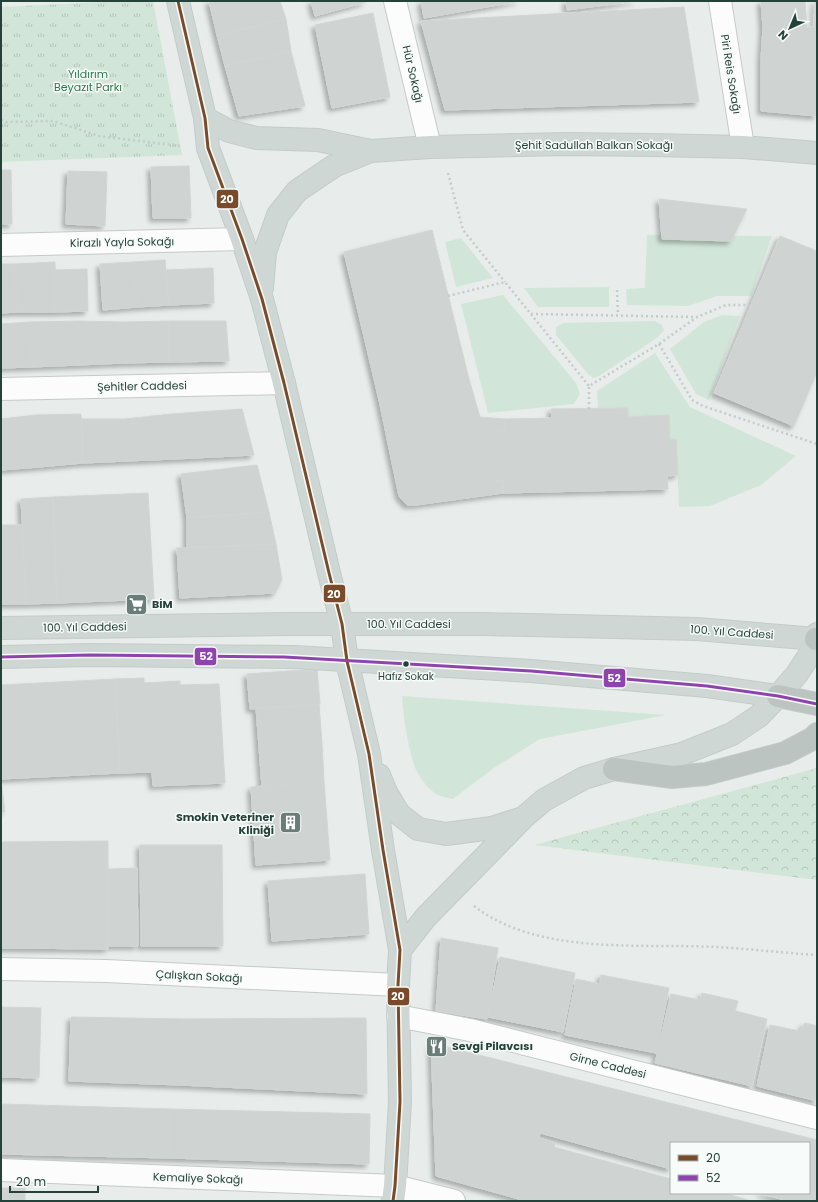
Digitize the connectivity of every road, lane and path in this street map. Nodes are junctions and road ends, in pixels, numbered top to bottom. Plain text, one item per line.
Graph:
1 (178, 1) edge
2 (396, 1) edge
3 (720, 1) edge
4 (206, 118) junction
5 (1, 120) edge
6 (743, 146) junction
7 (436, 147) junction
8 (208, 148) junction
9 (371, 151) junction
10 (817, 153) edge
11 (242, 239) junction
12 (1, 245) edge
13 (505, 282) junction
14 (617, 290) dead end
15 (448, 296) dead end
16 (262, 299) junction
17 (751, 305) dead end
18 (531, 314) junction
19 (618, 315) junction
20 (697, 317) junction
21 (658, 344) junction
22 (284, 383) junction
23 (589, 386) junction
24 (1, 389) edge
25 (589, 409) dead end
26 (817, 444) edge
27 (342, 624) junction
28 (1, 628) edge
29 (817, 637) edge
30 (1, 657) edge
31 (347, 661) junction
32 (778, 696) junction
33 (817, 704) edge
34 (817, 734) edge
35 (370, 754) junction
36 (614, 769) junction
37 (523, 818) junction
38 (452, 890) junction
39 (400, 950) junction
40 (817, 955) edge
41 (1, 969) edge
42 (398, 985) junction
43 (398, 1016) junction
44 (817, 1118) edge
45 (1, 1170) edge
46 (394, 1194) edge
47 (454, 1201) edge

1 - 4 main road
2 - 7 street, Hür Sokağı
3 - 6 street, Piri Reis Sokağı
4 - 8 main road
4 - 9 main road, Şehit Sadullah Balkan Sokağı
5 - 8 path
6 - 7 main road, Şehit Sadullah Balkan Sokağı
6 - 10 main road, Şehit Sadullah Balkan Sokağı
7 - 9 main road, Şehit Sadullah Balkan Sokağı
7 - 13 path
8 - 11 main road
9 - 16 main road, Şehit Sadullah Balkan Sokağı
11 - 12 street, Kirazlı Yayla Sokağı
11 - 16 main road
13 - 15 path
13 - 18 path
14 - 19 path
16 - 22 main road
17 - 20 path
18 - 19 path
18 - 23 path
19 - 20 path
20 - 21 path
21 - 23 path
21 - 26 path
22 - 24 street, Şehitler Caddesi
22 - 27 main road
23 - 25 path
27 - 28 main road, 100. Yıl Caddesi
27 - 29 main road, 100. Yıl Caddesi
27 - 31 main road
29 - 32 main road
30 - 31 main road
31 - 32 main road
31 - 35 main road
32 - 33 highway
32 - 36 main road
34 - 36 highway
35 - 37 main road
35 - 39 main road
36 - 37 main road
37 - 38 main road
38 - 39 main road
38 - 40 path
39 - 42 main road
41 - 42 street, Çalışkan Sokağı
42 - 43 main road
43 - 44 street, Girne Caddesi
43 - 46 main road
45 - 46 street, Kemaliye Sokağı
46 - 47 street, Kemaliye Sokağı

